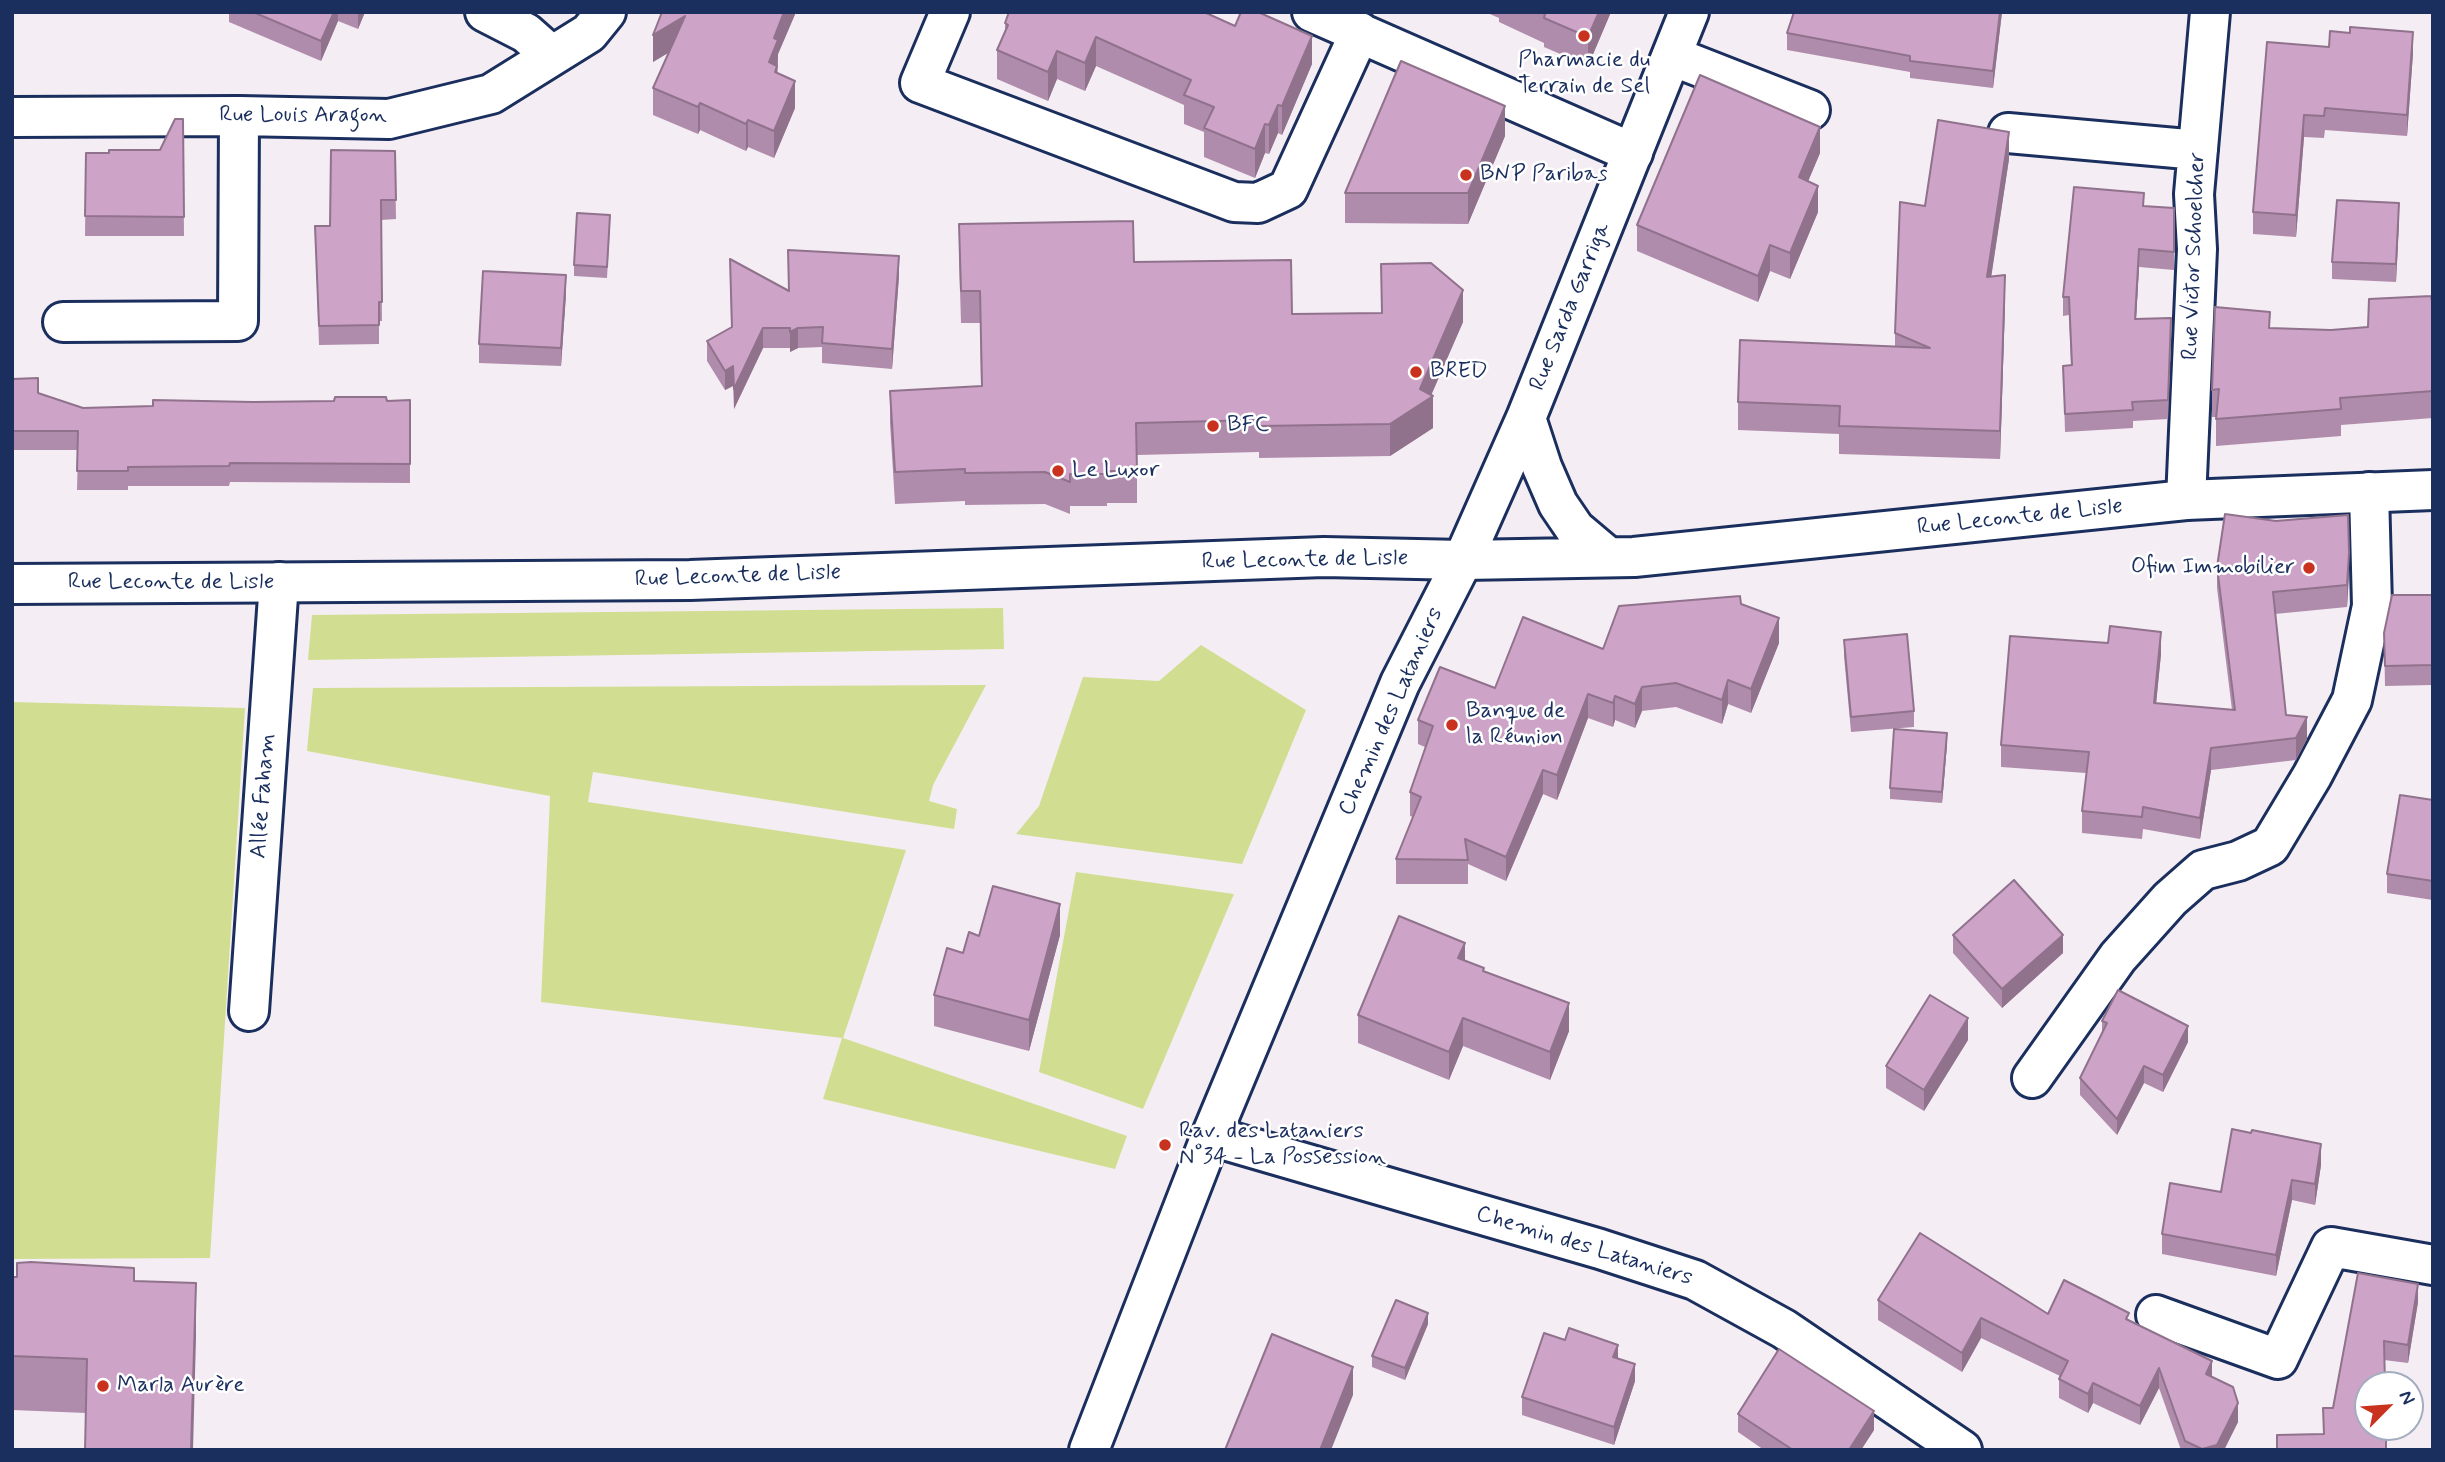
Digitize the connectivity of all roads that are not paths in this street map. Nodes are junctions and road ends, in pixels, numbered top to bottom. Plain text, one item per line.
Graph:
1 (485, 12) edge
2 (606, 12) edge
3 (950, 12) edge
4 (1312, 12) edge
5 (1689, 12) edge
6 (2210, 12) edge
7 (1360, 32) junction
8 (1671, 56) junction
9 (552, 57) junction
10 (1810, 110) dead end
11 (239, 116) junction
12 (12, 117) edge
13 (2008, 133) edge
14 (2198, 150) junction
15 (1633, 153) junction
16 (62, 322) dead end
17 (1526, 418) junction
18 (2433, 490) edge
19 (2369, 492) junction
20 (2186, 500) junction
21 (1607, 556) junction
22 (1463, 560) junction
23 (279, 582) junction
24 (12, 584) edge
25 (249, 1011) dead end
26 (2032, 1078) dead end
27 (1211, 1136) junction
28 (2433, 1265) edge
29 (2157, 1315) dead end
30 (1089, 1450) edge
31 (1962, 1450) edge

1 - 9 street
2 - 9 street, Rue Louis Aragon
3 - 7 street
4 - 7 street
5 - 8 street, Rue Sarda Garriga
6 - 14 street, Rue Victor Schoelcher
7 - 15 street
8 - 10 street
8 - 15 street, Rue Sarda Garriga
9 - 11 street, Rue Louis Aragon
11 - 12 street, Rue Louis Aragon
11 - 16 street
13 - 14 street
14 - 20 street, Rue Victor Schoelcher
15 - 17 street, Rue Sarda Garriga
17 - 21 street
17 - 22 street, Rue Sarda Garriga
18 - 19 street, Rue Leconte de Lisle
19 - 20 street, Rue Leconte de Lisle
19 - 26 street
20 - 21 street, Rue Leconte de Lisle
21 - 22 street, Rue Leconte de Lisle
22 - 23 street, Rue Leconte de Lisle
22 - 27 street, Chemin des Lataniers
23 - 24 street, Rue Leconte de Lisle
23 - 25 street, Allée Faham
27 - 30 street, Chemin des Lataniers
27 - 31 street, Chemin des Lataniers
28 - 29 street

